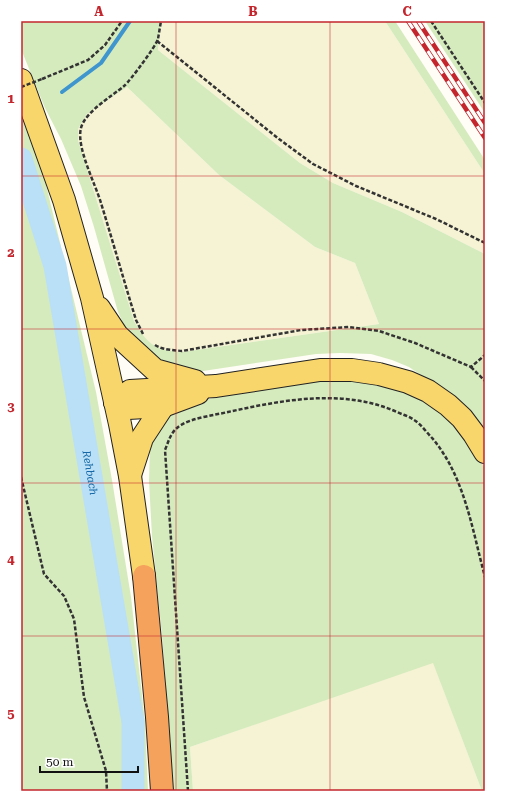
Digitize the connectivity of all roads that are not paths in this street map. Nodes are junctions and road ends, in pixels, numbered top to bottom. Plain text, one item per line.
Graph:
1 (31, 79) edge
2 (92, 298) junction
3 (216, 386) junction
4 (116, 402) junction
5 (163, 406) junction
6 (485, 452) edge
7 (130, 476) junction
8 (144, 576) joint
9 (162, 791) edge

1 - 2 main road
2 - 3 main road
2 - 4 main road
3 - 4 main road
3 - 5 main road
3 - 6 main road
4 - 5 main road
4 - 7 main road
5 - 7 main road
7 - 8 main road
8 - 9 highway

